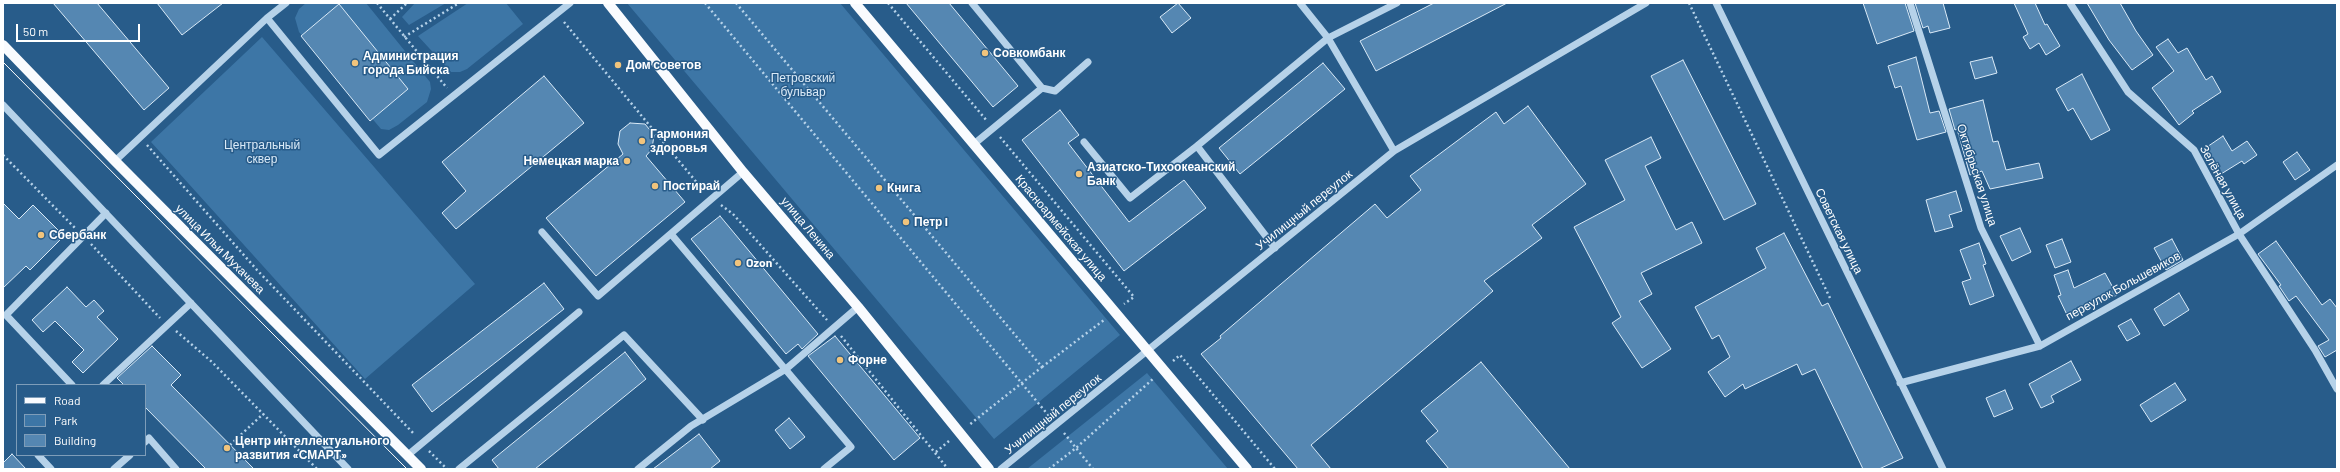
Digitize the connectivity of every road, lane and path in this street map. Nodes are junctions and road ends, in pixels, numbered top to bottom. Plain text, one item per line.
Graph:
1 (286, 3) edge
2 (377, 3) edge
3 (407, 3) edge
4 (459, 3) edge
5 (570, 3) edge
6 (608, 3) edge
7 (705, 3) edge
8 (736, 3) edge
9 (855, 3) edge
10 (972, 3) edge
11 (1300, 3) edge
12 (1397, 3) edge
13 (1646, 3) edge
14 (1689, 3) edge
15 (1716, 3) edge
16 (1910, 3) edge
17 (2070, 3) edge
18 (267, 18) junction
19 (390, 19) junction
20 (562, 19) dead end
21 (404, 37) junction
22 (1328, 38) junction
23 (3, 45) edge
24 (1088, 62) dead end
25 (1042, 88) junction
26 (453, 96) junction
27 (3, 105) edge
28 (140, 137) junction
29 (1084, 142) dead end
30 (974, 144) junction
31 (1196, 146) junction
32 (1394, 151) junction
33 (3, 155) edge
34 (115, 161) junction
35 (2337, 165) edge
36 (743, 172) junction
37 (713, 198) junction
38 (106, 213) junction
39 (542, 232) dead end
40 (671, 234) junction
41 (2239, 234) junction
42 (84, 237) junction
43 (1275, 248) junction
44 (1830, 298) dead end
45 (191, 303) junction
46 (858, 307) junction
47 (580, 312) dead end
48 (168, 324) junction
49 (834, 328) junction
50 (2040, 346) junction
51 (1148, 351) junction
52 (786, 369) junction
53 (1900, 383) junction
54 (71, 384) edge
55 (104, 384) edge
56 (1022, 384) junction
57 (2337, 389) edge
58 (263, 414) junction
59 (703, 420) junction
60 (1057, 425) junction
61 (960, 432) junction
62 (146, 441) edge
63 (422, 443) junction
64 (230, 445) dead end
65 (1076, 448) junction
66 (936, 452) junction
67 (408, 455) junction
68 (39, 456) edge
69 (129, 456) edge
70 (416, 467) edge
71 (51, 469) edge
72 (114, 469) edge
73 (176, 469) edge
74 (317, 469) edge
75 (348, 469) edge
76 (447, 469) edge
77 (459, 469) edge
78 (638, 469) edge
79 (824, 469) edge
80 (948, 469) edge
81 (989, 469) edge
82 (1001, 469) edge
83 (1048, 469) edge
84 (1093, 469) edge
85 (1247, 469) edge
86 (1942, 469) edge

1 - 18 street
2 - 19 path
3 - 19 path
4 - 21 path
5 - 26 street
6 - 36 main road, улица Ленина
7 - 56 path
8 - 56 path
9 - 30 main road, Красноармейская улица
10 - 25 street
11 - 22 street
12 - 22 street
13 - 32 street, Училищный переулок
14 - 44 path
15 - 53 street, Советская улица
16 - 50 street, Октябрьская улица
17 - 41 street, Зелёная улица
18 - 26 street
18 - 28 street
19 - 21 path
20 - 37 path
21 - 26 path
22 - 31 street
22 - 32 street
23 - 34 main road, улица Ильи Мухачева
24 - 25 street
25 - 30 street
27 - 38 street
28 - 34 street
28 - 63 path
29 - 31 street
30 - 51 main road, Красноармейская улица
31 - 43 street
32 - 43 street, Училищный переулок
33 - 42 path
34 - 67 main road, улица Ильи Мухачева
35 - 41 street, переулок Большевиков
36 - 37 street
36 - 46 main road, улица Ленина
37 - 40 street
37 - 49 path
38 - 42 street
38 - 45 street
39 - 40 street
40 - 52 street
41 - 50 street, переулок Большевиков
41 - 57 street, Зелёная улица
42 - 48 path
42 - 54 street
43 - 51 street, Училищный переулок
45 - 48 street
45 - 75 street
46 - 49 street
46 - 61 main road, улица Ленина
47 - 63 street
48 - 55 street
48 - 58 path
49 - 52 street
49 - 66 path
50 - 53 street, переулок Большевиков
51 - 60 street, Училищный переулок
51 - 85 main road, Красноармейская улица
52 - 59 street
52 - 79 street
53 - 86 street, Советская улица
56 - 60 path
56 - 61 path
58 - 64 path
58 - 74 path
59 - 77 street
59 - 78 street
60 - 65 path
60 - 82 street, Училищный переулок
61 - 66 path
61 - 81 main road, улица Ленина
62 - 73 street
63 - 67 street
63 - 76 path
65 - 83 path
65 - 84 path
66 - 80 path
67 - 70 main road, улица Ильи Мухачева
68 - 71 street
69 - 72 street

